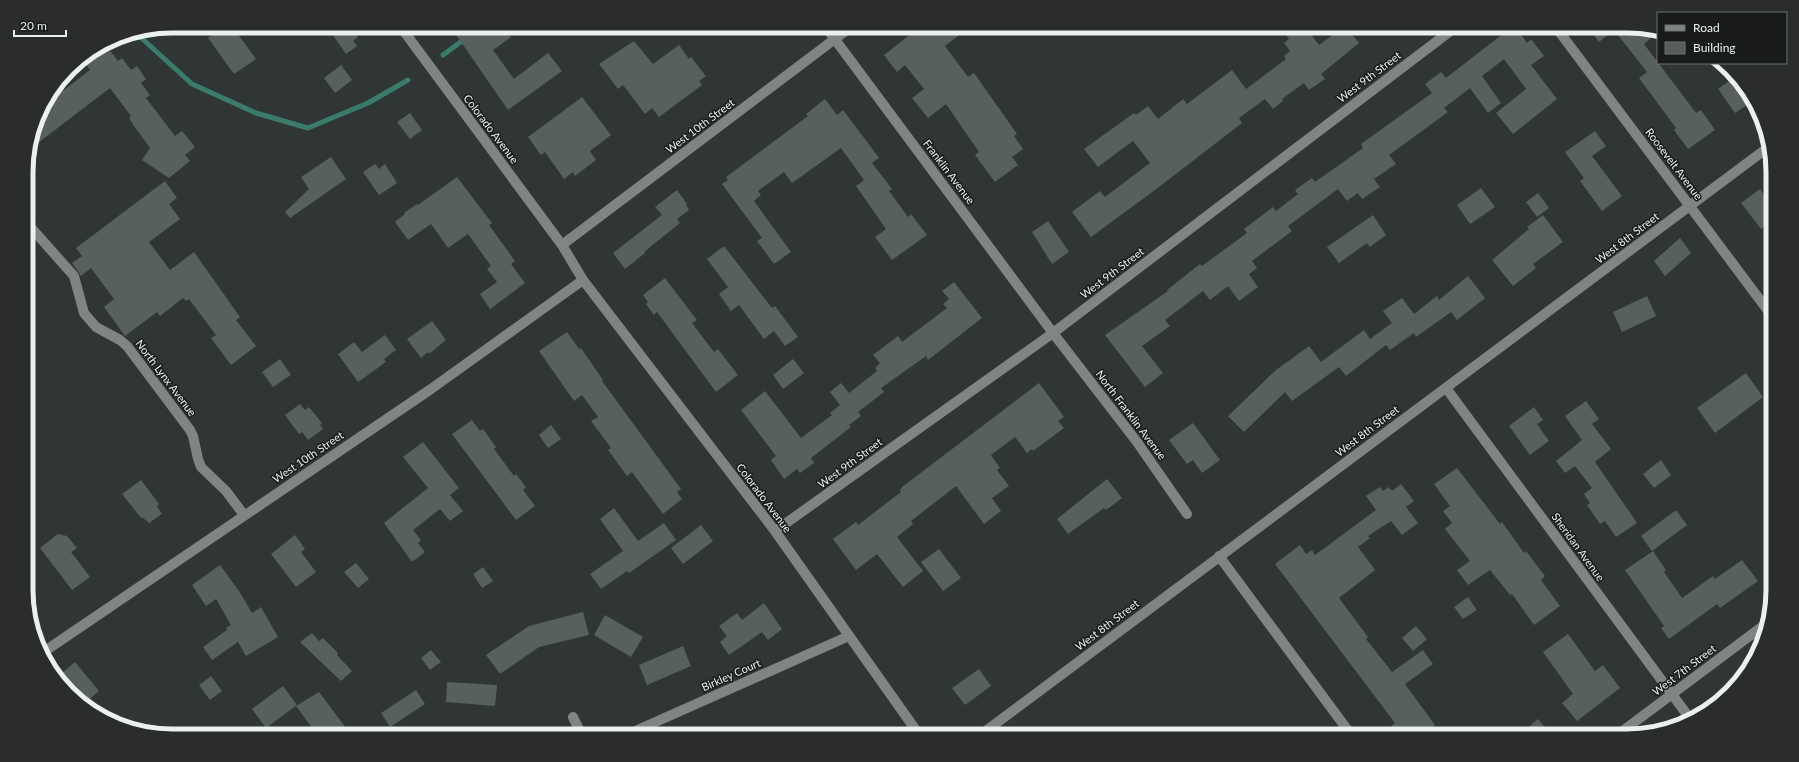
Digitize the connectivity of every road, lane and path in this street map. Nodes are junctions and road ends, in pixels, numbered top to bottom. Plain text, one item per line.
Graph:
1 (405, 33) edge
2 (831, 33) edge
3 (843, 33) edge
4 (1448, 33) edge
5 (1560, 33) edge
6 (835, 39) junction
7 (1764, 150) edge
8 (1691, 206) junction
9 (33, 230) edge
10 (562, 245) junction
11 (583, 280) junction
12 (1766, 308) edge
13 (1052, 333) junction
14 (1446, 388) junction
15 (1187, 514) dead end
16 (244, 516) junction
17 (775, 531) junction
18 (1219, 556) junction
19 (1761, 627) edge
20 (849, 636) junction
21 (47, 649) edge
22 (1672, 694) junction
23 (1688, 715) edge
24 (573, 717) dead end
25 (579, 729) edge
26 (640, 729) edge
27 (915, 729) edge
28 (988, 729) edge
29 (1347, 729) edge
30 (1625, 729) edge

1 - 10 street, Colorado Avenue
2 - 6 street, Franklin Avenue
3 - 6 street, West 10th Street
4 - 13 street, West 9th Street
5 - 8 street, Roosevelt Avenue
6 - 10 street, West 10th Street
6 - 13 street, Franklin Avenue
7 - 8 street, West 8th Street
8 - 12 street, Roosevelt Avenue
8 - 14 street, West 8th Street
9 - 16 street, North Lynx Avenue
10 - 11 street, Colorado Avenue
11 - 16 street, West 10th Street
11 - 17 street, Colorado Avenue
13 - 15 street, North Franklin Avenue
13 - 17 street, West 9th Street
14 - 18 street, West 8th Street
14 - 22 street, Sheridan Avenue
16 - 21 street, West 10th Street
17 - 20 street, Colorado Avenue
18 - 28 street, West 8th Street
18 - 29 street
19 - 22 street, West 7th Street
20 - 26 street, Birkley Court
20 - 27 street, Colorado Avenue
22 - 23 street, Sheridan Avenue
22 - 30 street, West 7th Street
24 - 25 street

